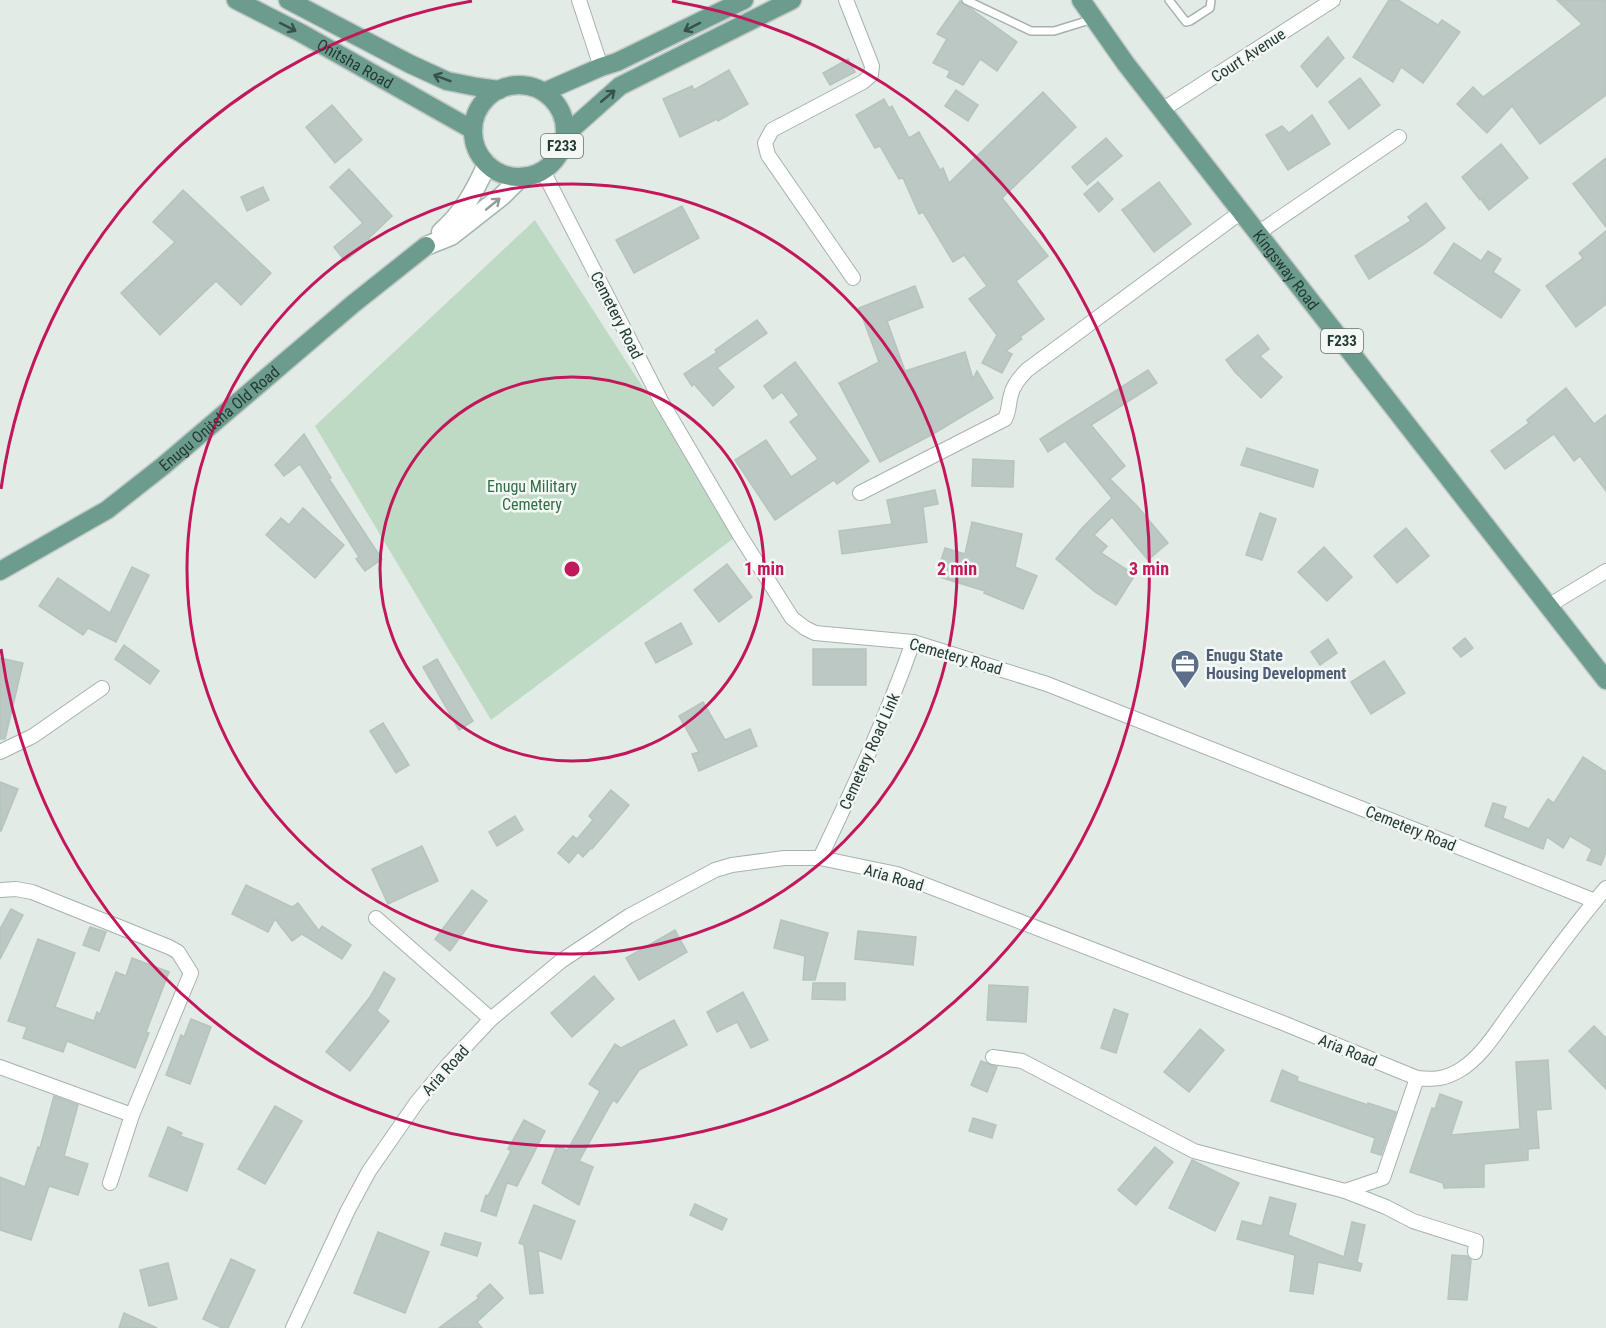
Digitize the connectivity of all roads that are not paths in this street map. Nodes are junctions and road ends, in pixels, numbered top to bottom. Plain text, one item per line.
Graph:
1 (236, 0) edge
2 (288, 0) edge
3 (579, 0) edge
4 (744, 0) edge
5 (792, 0) edge
6 (846, 0) edge
7 (966, 0) edge
8 (1081, 0) edge
9 (1169, 0) edge
10 (1211, 0) edge
11 (1333, 0) edge
12 (1094, 19) junction
13 (601, 67) junction
14 (499, 90) junction
15 (544, 92) junction
16 (1162, 110) junction
17 (473, 130) junction
18 (565, 135) junction
19 (1399, 137) dead end
20 (487, 164) junction
21 (543, 171) junction
22 (520, 178) junction
23 (1241, 212) junction
24 (1257, 233) junction
25 (426, 246) junction
26 (853, 278) dead end
27 (860, 493) dead end
28 (1606, 571) edge
29 (0, 572) edge
30 (1548, 606) junction
31 (913, 642) junction
32 (1606, 680) edge
33 (102, 688) dead end
34 (0, 752) edge
35 (820, 858) junction
36 (1606, 888) edge
37 (0, 890) edge
38 (1594, 901) junction
39 (376, 918) dead end
40 (491, 1019) junction
41 (993, 1057) dead end
42 (0, 1066) edge
43 (1417, 1078) junction
44 (132, 1115) junction
45 (110, 1183) dead end
46 (1345, 1191) junction
47 (1475, 1252) dead end
48 (293, 1328) edge

1 -> 17 main road, Onitsha Road
14 -> 2 main road, Onitsha Road
3 - 13 street
4 -> 13 main road
18 -> 5 main road, F233
6 - 26 street
7 - 12 lane
8 - 12 main road, Kingsway Road / F233
9 - 10 lane
11 - 16 street, Court Avenue
12 - 16 main road, Kingsway Road / F233
13 - 15 main road
14 - 15 main road
14 - 17 main road
15 - 18 main road, F233
16 - 23 main road, Kingsway Road / F233
17 - 20 main road
18 - 21 main road, F233
19 - 24 street
20 - 22 main road
20 - 25 main road
21 - 22 main road, F233
21 - 31 street, Cemetery Road
25 -> 22 main road
23 - 24 main road, Kingsway Road / F233
23 - 27 street
24 - 30 main road, Kingsway Road / F233
25 - 29 main road, Enugu Onitsha Old Road
28 - 30 street
30 - 32 main road, Kingsway Road / F233
31 - 35 street, Cemetery Road Link
31 - 38 street, Cemetery Road
33 - 34 street
35 - 40 street, Aria Road
35 - 43 street, Aria Road
36 - 38 street, Aria Road
37 - 44 street
38 - 43 street, Aria Road
39 - 40 street
40 - 48 street, Aria Road
41 - 46 street
42 - 44 street
43 - 46 street
44 - 45 street
46 - 47 street

